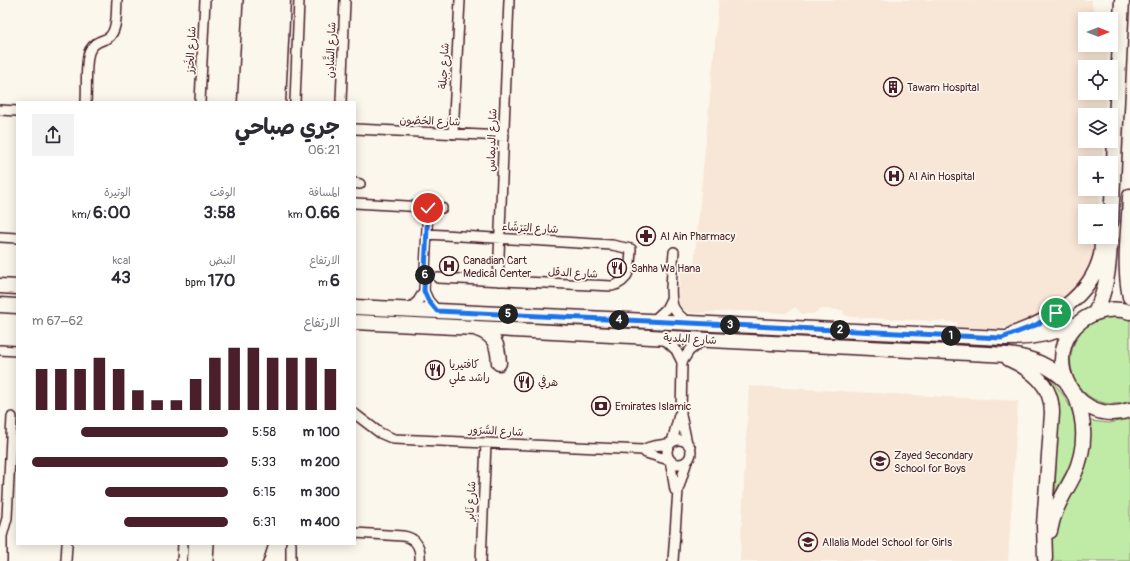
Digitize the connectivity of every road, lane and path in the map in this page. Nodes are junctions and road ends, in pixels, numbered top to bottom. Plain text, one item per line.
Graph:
1 (117, 0) edge
2 (205, 0) edge
3 (251, 0) edge
4 (262, 0) edge
5 (273, 0) edge
6 (282, 0) edge
7 (299, 0) edge
8 (345, 0) edge
9 (460, 0) edge
10 (509, 0) edge
11 (1122, 0) edge
12 (1119, 44) junction
13 (1112, 60) edge
14 (86, 101) edge
15 (200, 101) edge
16 (245, 101) edge
17 (256, 101) edge
18 (267, 101) edge
19 (278, 101) edge
20 (295, 101) edge
21 (341, 101) edge
22 (0, 110) edge
23 (16, 111) edge
24 (356, 129) edge
25 (453, 134) junction
26 (504, 136) junction
27 (1130, 196) edge
28 (356, 204) edge
29 (1112, 204) edge
30 (428, 208) junction
31 (442, 208) dead end
32 (427, 234) junction
33 (0, 237) edge
34 (16, 238) edge
35 (500, 239) junction
36 (1102, 244) edge
37 (1110, 244) edge
38 (631, 249) joint
39 (674, 252) dead end
40 (438, 278) dead end
41 (498, 281) junction
42 (0, 286) edge
43 (16, 287) edge
44 (424, 291) junction
45 (1130, 297) edge
46 (671, 299) junction
47 (0, 305) edge
48 (16, 306) edge
49 (356, 307) edge
50 (410, 310) junction
51 (437, 311) junction
52 (1130, 312) edge
53 (1095, 313) junction
54 (653, 321) junction
55 (356, 322) edge
56 (690, 323) junction
57 (1079, 323) junction
58 (475, 328) junction
59 (662, 338) junction
60 (1002, 338) junction
61 (705, 340) junction
62 (0, 350) edge
63 (16, 351) edge
64 (995, 354) junction
65 (682, 362) junction
66 (499, 363) dead end
67 (1066, 382) junction
68 (1076, 397) junction
69 (681, 406) junction
70 (1130, 410) edge
71 (356, 415) edge
72 (12, 418) dead end
73 (486, 443) junction
74 (671, 443) junction
75 (687, 443) junction
76 (643, 450) junction
77 (669, 460) junction
78 (687, 462) junction
79 (4, 480) edge
80 (676, 500) junction
81 (356, 534) edge
82 (67, 545) edge
83 (183, 545) edge
84 (222, 545) edge
85 (233, 545) edge
86 (245, 545) edge
87 (255, 545) edge
88 (263, 545) edge
89 (292, 545) edge
90 (1045, 559) edge
91 (2, 561) edge
92 (66, 561) edge
93 (182, 561) edge
94 (221, 561) edge
95 (232, 561) edge
96 (244, 561) edge
97 (254, 561) edge
98 (258, 561) edge
99 (290, 561) edge
100 (420, 561) edge
101 (481, 561) edge
102 (673, 561) edge

1 - 14 street
2 - 15 street, شارع الخَرَز
3 - 16 main road
4 - 17 highway
5 - 18 highway
6 - 19 main road
7 - 20 street
8 - 21 street, شارع الشَّادِن
9 - 25 street, شارع جبلة
10 - 26 street, شارع الديماس
11 - 12 main road
12 - 13 main road
12 - 29 main road
22 - 23 street
24 - 25 street, شارع الحُصُون
25 - 26 street, شارع الحُصُون
26 - 35 street, شارع الديماس
27 - 45 main road
28 - 30 street
30 - 31 street
30 - 32 street
32 - 35 street, شارع البَرْشَاء
32 - 44 street
33 - 34 street
35 - 38 street, شارع البَرْشَاء
35 - 41 street, شارع الديماس
36 - 60 main road
37 - 53 main road
38 - 41 street, شارع الدقل
39 - 46 street
40 - 41 street, شارع الدقل
42 - 43 main road
44 - 50 street
44 - 51 street
46 - 54 street
46 - 56 street
47 - 48 main road
49 - 50 main road, شارع البلدية
50 - 51 main road, شارع البلدية
51 - 54 main road, شارع البلدية
52 - 53 main road
53 - 57 main road
54 - 56 main road, شارع البلدية
55 - 58 main road, شارع البلدية
56 - 60 main road, شارع البلدية
57 - 60 main road, شارع البلدية
57 - 67 main road
58 - 59 main road, شارع البلدية
58 - 66 main road
59 - 61 main road, شارع البلدية
59 - 65 street
61 - 64 main road, شارع البلدية
61 - 65 street
62 - 63 street
64 - 67 main road, شارع البلدية
64 - 90 main road
65 - 69 street
67 - 68 main road
68 - 70 main road
68 - 90 main road
69 - 74 street
69 - 75 street
71 - 73 street, شارع السُّرُور
72 - 79 street
73 - 76 street, شارع السُّرُور
73 - 101 street, شارع نَابِر
74 - 75 street
74 - 76 street, شارع السُّرُور
74 - 77 street
75 - 78 street
76 - 77 street, شارع السُّرُور
77 - 78 street
77 - 80 street
78 - 80 street
79 - 91 street
80 - 102 street
81 - 100 street
82 - 92 street
83 - 93 street
84 - 94 main road
85 - 95 highway
86 - 96 highway
87 - 97 main road
88 - 98 street
89 - 99 street

